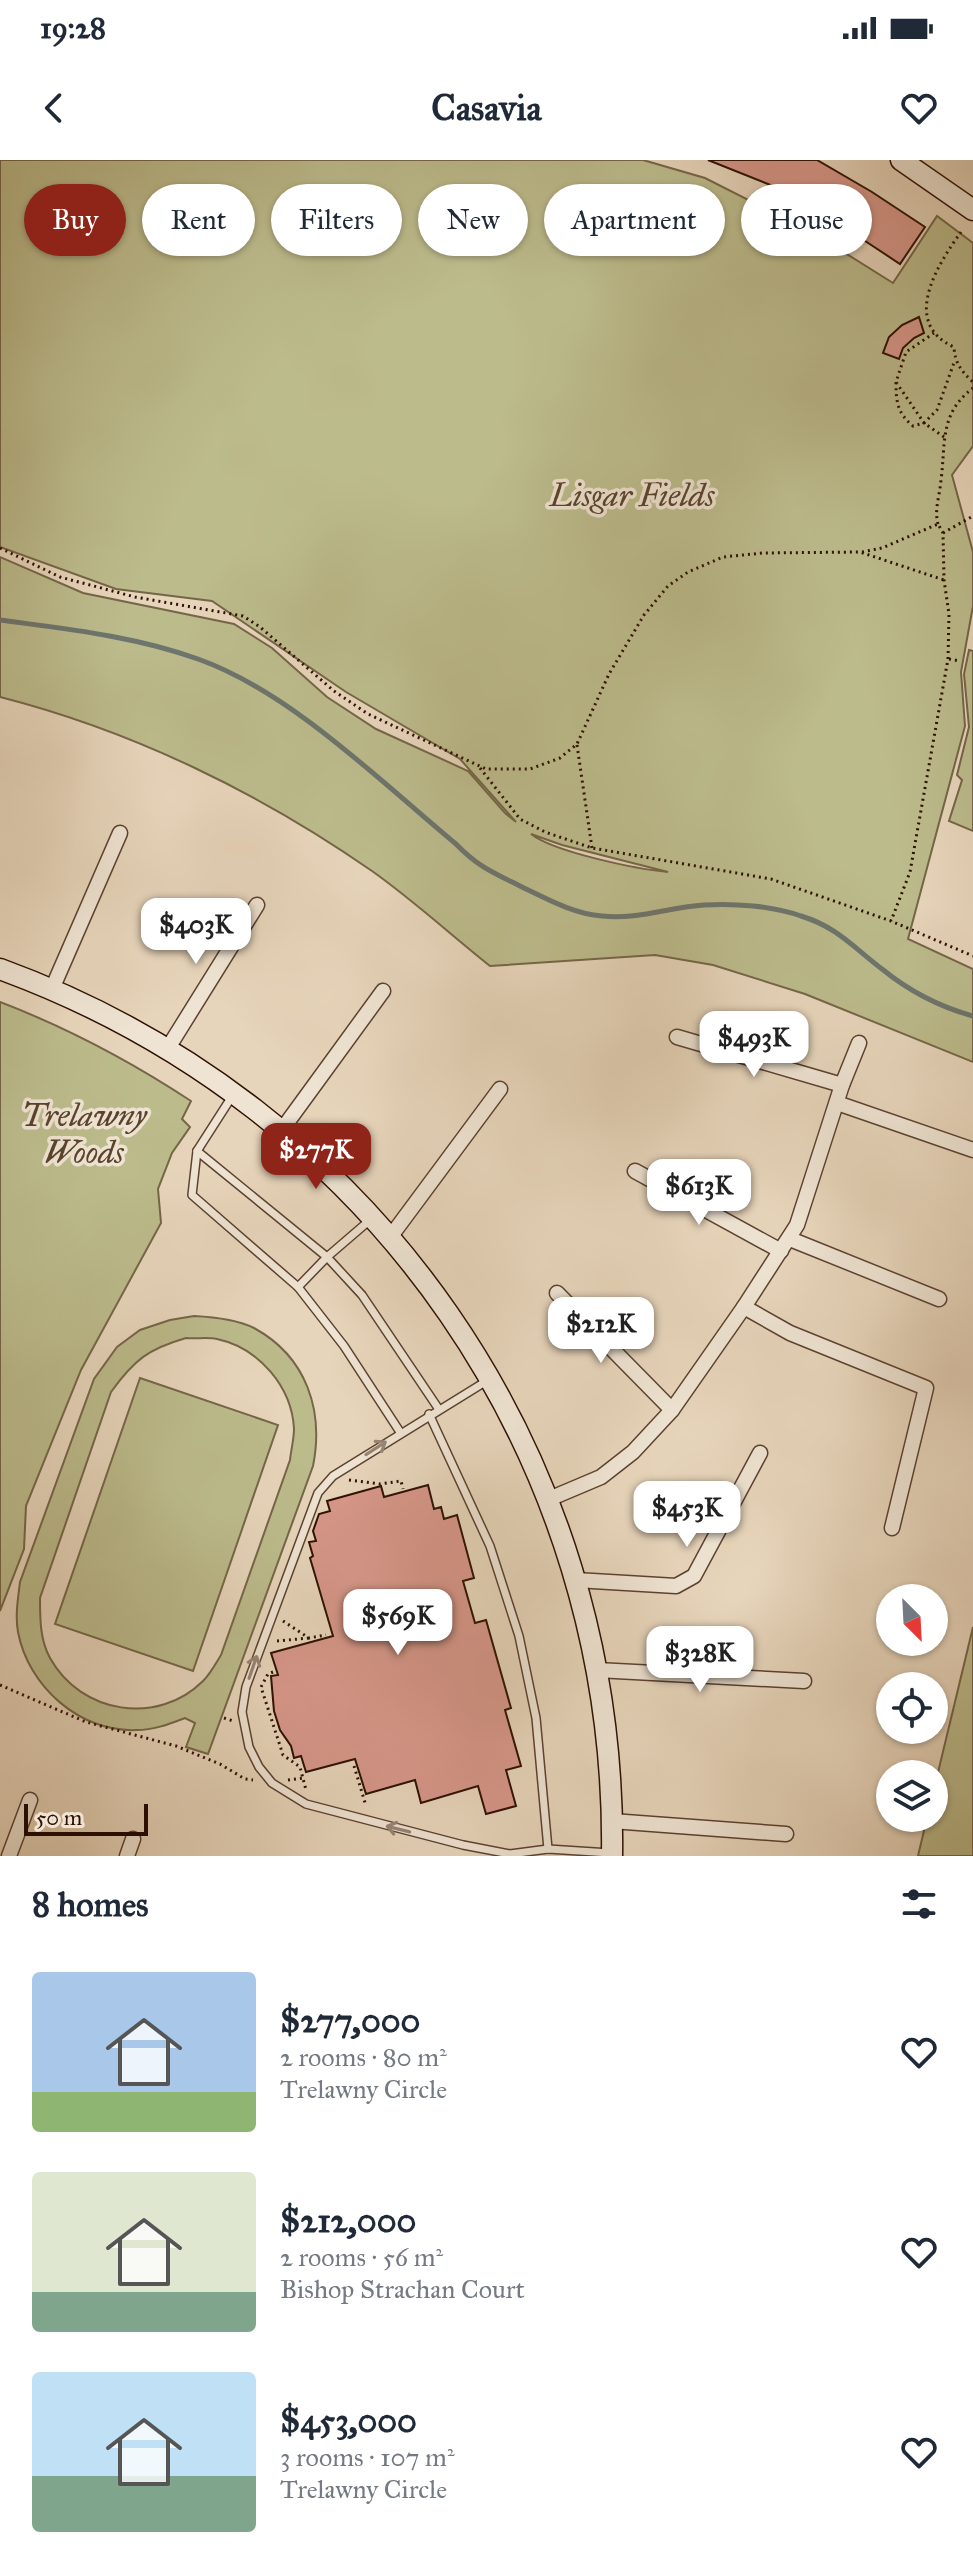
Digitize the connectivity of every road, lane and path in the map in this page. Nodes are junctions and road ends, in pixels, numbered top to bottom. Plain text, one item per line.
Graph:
1 (901, 160) edge
2 (973, 210) edge
3 (961, 232) dead end
4 (934, 333) junction
5 (955, 360) junction
6 (896, 382) junction
7 (973, 382) edge
8 (973, 388) edge
9 (924, 423) junction
10 (944, 437) junction
11 (973, 516) edge
12 (938, 524) junction
13 (943, 533) junction
14 (0, 548) edge
15 (860, 552) junction
16 (944, 580) junction
17 (948, 659) junction
18 (960, 661) dead end
19 (577, 744) junction
20 (479, 766) junction
21 (120, 833) dead end
22 (592, 848) junction
23 (257, 905) dead end
24 (891, 921) junction
25 (973, 956) edge
26 (0, 969) edge
27 (52, 989) junction
28 (383, 991) dead end
29 (677, 1037) dead end
30 (859, 1043) dead end
31 (168, 1048) junction
32 (842, 1085) junction
33 (500, 1089) dead end
34 (234, 1095) junction
35 (837, 1103) junction
36 (281, 1131) junction
37 (973, 1150) edge
38 (197, 1151) junction
39 (635, 1171) dead end
40 (374, 1217) junction
41 (391, 1236) junction
42 (786, 1245) junction
43 (327, 1257) junction
44 (298, 1287) junction
45 (557, 1293) dead end
46 (939, 1299) dead end
47 (744, 1307) junction
48 (490, 1379) junction
49 (438, 1408) junction
50 (672, 1410) junction
51 (429, 1414) junction
52 (400, 1432) junction
53 (760, 1453) dead end
54 (328, 1482) junction
55 (403, 1489) dead end
56 (549, 1499) junction
57 (892, 1528) dead end
58 (576, 1580) junction
59 (273, 1612) junction
60 (326, 1635) dead end
61 (309, 1638) junction
62 (261, 1645) junction
63 (597, 1670) junction
64 (273, 1672) dead end
65 (804, 1681) dead end
66 (0, 1685) edge
67 (354, 1766) dead end
68 (272, 1783) junction
69 (30, 1800) dead end
70 (310, 1805) junction
71 (612, 1821) junction
72 (370, 1822) junction
73 (786, 1834) dead end
74 (133, 1839) dead end
75 (548, 1849) junction
76 (612, 1855) edge
77 (9, 1856) edge
78 (127, 1856) edge

1 - 2 street
3 - 4 path
4 - 5 path
4 - 6 path
5 - 7 path
5 - 9 path
6 - 9 path
6 - 9 path
8 - 10 path
9 - 10 path
10 - 12 path
11 - 13 path
12 - 13 path
12 - 15 path
13 - 16 path
14 - 20 path
15 - 16 path
15 - 19 path
16 - 17 path
17 - 18 path
17 - 24 path
19 - 20 path
19 - 22 path
20 - 22 path
21 - 27 street
22 - 24 path
23 - 31 street
24 - 25 path
26 - 27 street
27 - 31 street
28 - 36 street
29 - 32 street
30 - 32 street
31 - 34 street
32 - 35 street
33 - 41 street
34 - 36 street
34 - 38 lane
35 - 37 street
35 - 42 street
36 - 40 street
38 - 43 lane
38 - 44 lane
39 - 42 street
40 - 41 street
40 - 43 lane
41 - 48 street
42 - 46 street
42 - 47 street
43 - 44 lane
43 - 49 lane
44 - 52 lane
45 - 50 street
47 - 50 street
47 - 57 street
48 - 49 lane
48 - 56 street
49 - 51 lane
50 - 56 street
51 - 52 lane
51 - 75 lane
54 -> 52 lane
53 - 58 street
54 - 55 path
54 - 59 lane
56 - 58 street
58 - 63 street
59 - 61 path
59 - 62 lane
60 - 61 path
61 - 62 path
68 -> 62 lane
63 - 65 street
63 - 71 street
64 - 70 path
66 - 68 path
67 - 72 path
68 - 70 lane
69 - 77 street
70 - 72 lane
71 - 73 street
71 - 76 street
75 -> 72 lane
74 - 78 street
75 - 76 lane

